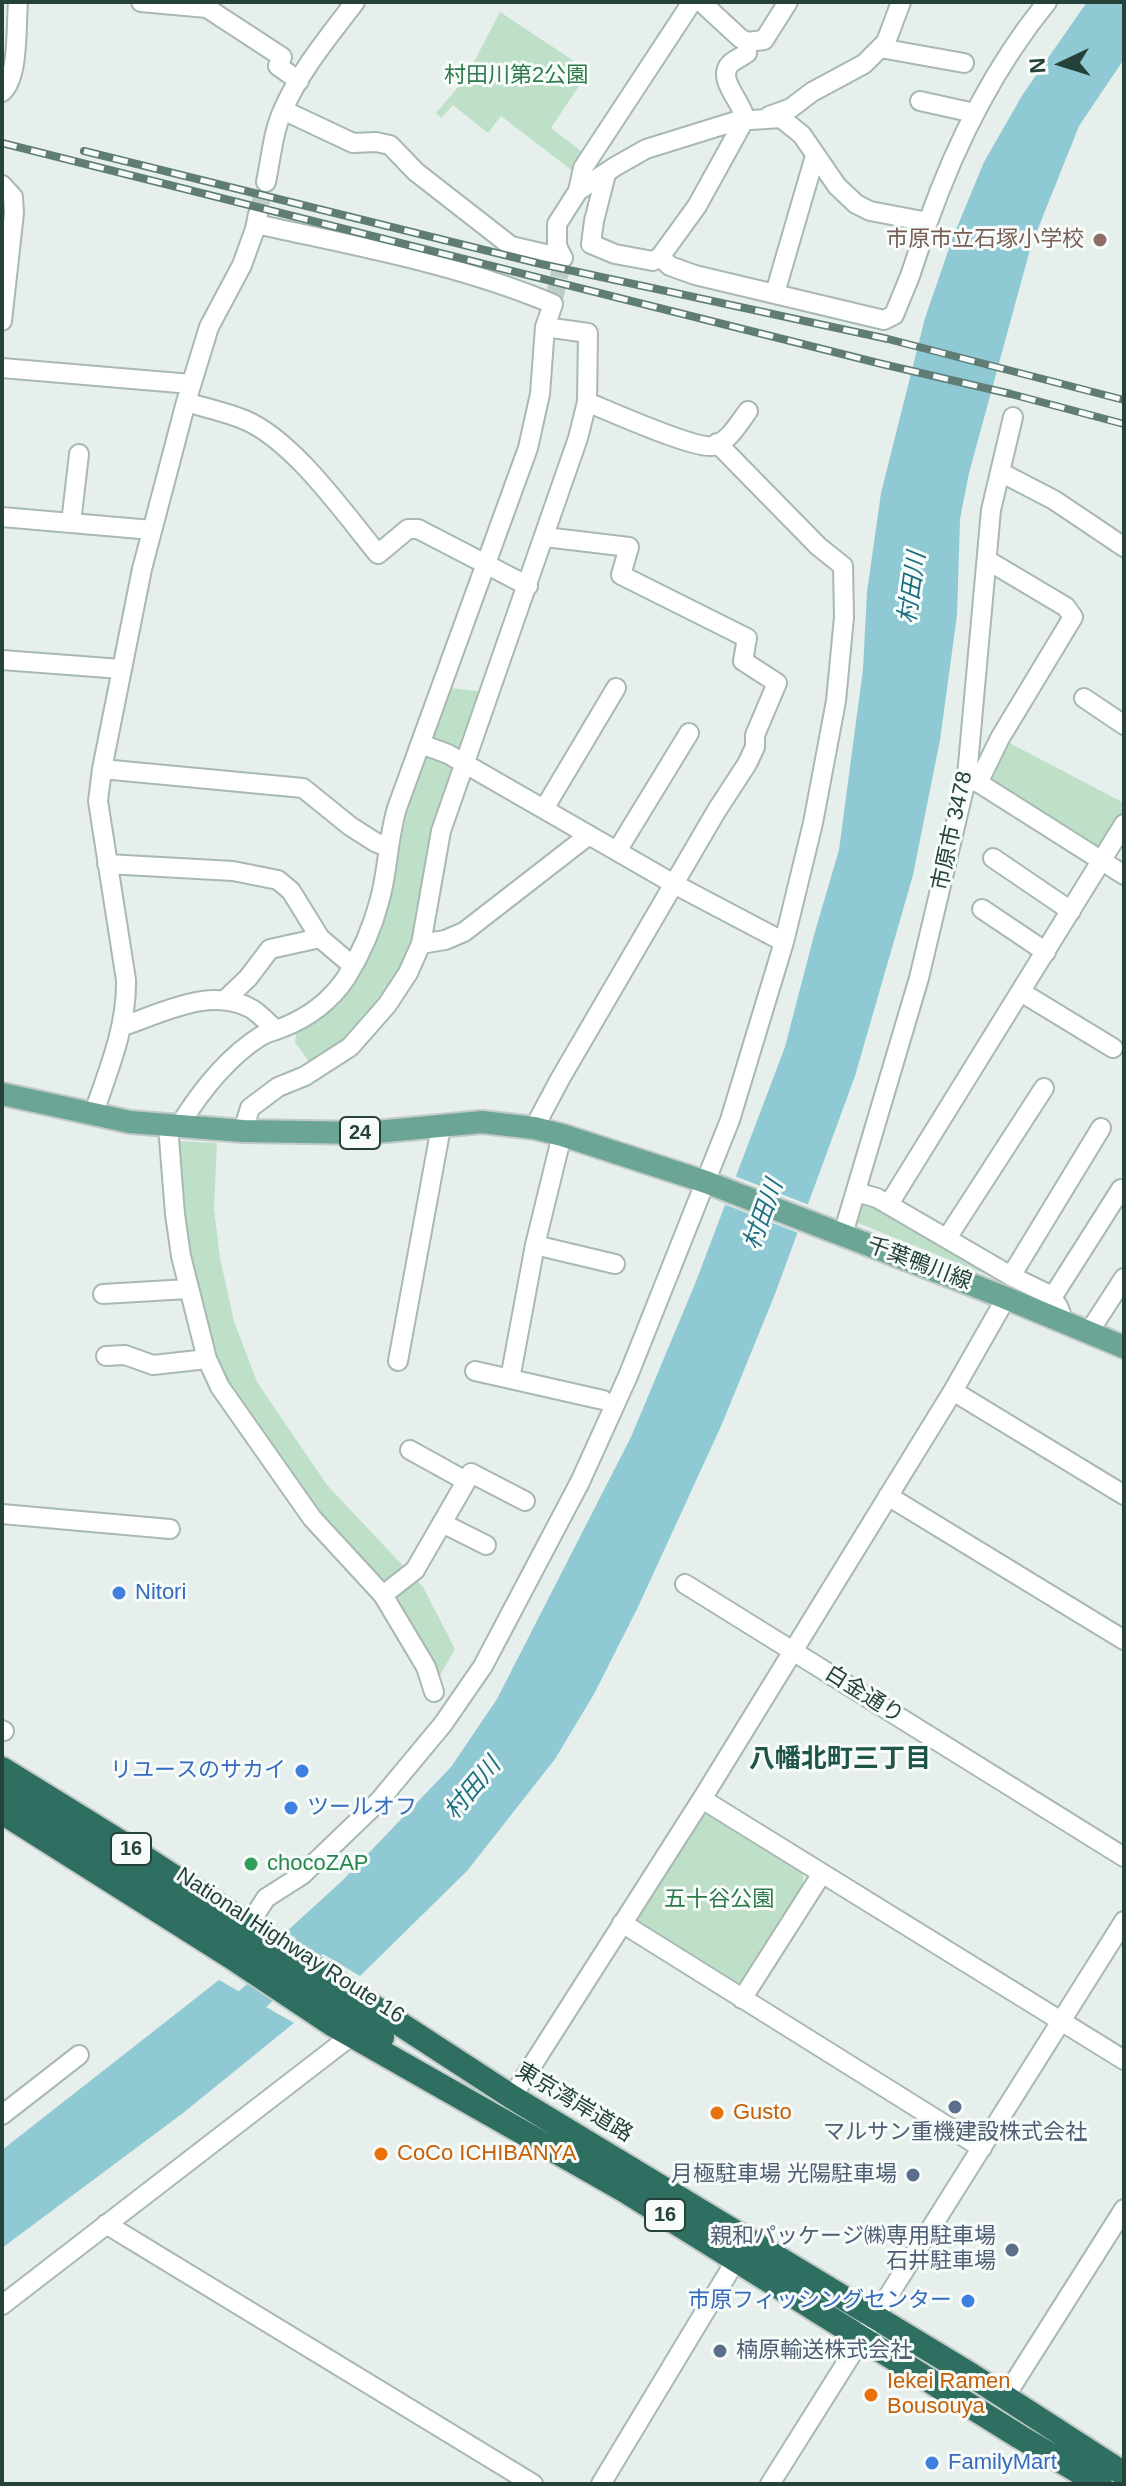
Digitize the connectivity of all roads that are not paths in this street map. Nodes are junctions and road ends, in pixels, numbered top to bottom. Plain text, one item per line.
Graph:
1 (18, 2) edge
2 (141, 2) edge
3 (355, 2) edge
4 (692, 2) edge
5 (701, 2) edge
6 (788, 2) edge
7 (901, 2) edge
8 (1047, 2) edge
9 (747, 42) junction
10 (880, 48) junction
11 (964, 63) dead end
12 (299, 81) junction
13 (2, 92) edge
14 (920, 101) dead end
15 (283, 110) junction
16 (974, 113) junction
17 (766, 117) junction
18 (745, 119) junction
19 (815, 156) junction
20 (606, 174) junction
21 (266, 182) tunnel mouth
22 (2, 185) edge
23 (578, 191) junction
24 (928, 222) junction
25 (660, 257) junction
26 (775, 293) junction
27 (2, 321) edge
28 (545, 327) junction
29 (2, 368) edge
30 (188, 393) junction
31 (587, 402) junction
32 (748, 411) dead end
33 (1013, 417) dead end
34 (717, 443) junction
35 (79, 454) dead end
36 (1000, 472) junction
37 (2, 517) edge
38 (71, 523) junction
39 (152, 530) junction
40 (545, 537) junction
41 (1124, 547) edge
42 (987, 560) junction
43 (485, 565) junction
44 (528, 586) junction
45 (2, 660) edge
46 (121, 669) junction
47 (616, 688) dead end
48 (1084, 698) dead end
49 (1124, 725) edge
50 (689, 733) dead end
51 (421, 744) junction
52 (464, 763) junction
53 (102, 769) junction
54 (973, 779) junction
55 (544, 809) junction
56 (1124, 824) edge
57 (589, 835) junction
58 (388, 847) junction
59 (617, 851) junction
60 (993, 858) dead end
61 (1101, 861) junction
62 (107, 864) junction
63 (1124, 875) edge
64 (674, 884) junction
65 (982, 909) dead end
66 (1071, 911) junction
67 (320, 938) junction
68 (784, 942) junction
69 (421, 944) junction
70 (1046, 952) junction
71 (353, 966) junction
72 (1021, 992) junction
73 (225, 1000) junction
74 (123, 1026) junction
75 (276, 1030) junction
76 (1113, 1048) dead end
77 (1044, 1088) dead end
78 (2, 1094) edge
79 (93, 1115) junction
80 (173, 1126) junction
81 (441, 1127) junction
82 (534, 1128) junction
83 (1101, 1128) dead end
84 (243, 1131) junction
85 (562, 1135) junction
86 (709, 1183) junction
87 (1121, 1189) dead end
88 (856, 1192) junction
89 (889, 1204) junction
90 (835, 1231) junction
91 (947, 1238) junction
92 (535, 1245) junction
93 (615, 1264) dead end
94 (1124, 1278) edge
95 (1008, 1287) junction
96 (188, 1289) junction
97 (103, 1294) dead end
98 (1053, 1301) junction
99 (1064, 1322) junction
100 (1089, 1332) junction
101 (1124, 1347) edge
102 (106, 1356) dead end
103 (207, 1359) junction
104 (398, 1361) dead end
105 (475, 1371) dead end
106 (510, 1379) junction
107 (953, 1391) junction
108 (603, 1400) dead end
109 (410, 1450) dead end
110 (466, 1481) junction
111 (1124, 1495) edge
112 (888, 1496) junction
113 (525, 1501) dead end
114 (2, 1514) edge
115 (442, 1523) junction
116 (170, 1529) dead end
117 (486, 1545) dead end
118 (685, 1584) dead end
119 (383, 1595) junction
120 (1124, 1640) edge
121 (792, 1651) junction
122 (434, 1692) dead end
123 (2, 1769) edge
124 (2, 1792) edge
125 (702, 1799) junction
126 (2, 1812) edge
127 (1124, 1857) edge
128 (821, 1875) junction
129 (1124, 1921) edge
130 (622, 1923) junction
131 (245, 1940) junction
132 (742, 1999) junction
133 (347, 2018) junction
134 (1062, 2022) junction
135 (79, 2055) dead end
136 (1124, 2060) edge
137 (512, 2097) junction
138 (464, 2099) joint
139 (2, 2115) edge
140 (982, 2148) junction
141 (1124, 2209) edge
142 (106, 2224) junction
143 (1118, 2233) edge
144 (736, 2260) junction
145 (2, 2305) edge
146 (869, 2328) junction
147 (1005, 2397) junction
148 (1124, 2474) edge
149 (533, 2484) edge
150 (601, 2484) edge
151 (770, 2484) edge
152 (1100, 2484) edge

1 - 13 street
2 - 12 street
3 - 12 street
4 - 23 street
5 - 9 street
6 - 9 street
7 - 10 street
8 - 16 street
9 - 18 street
10 - 11 street
10 - 17 street
12 - 15 street
14 - 16 street
15 - 21 street
15 - 23 street
16 - 24 street
17 - 18 street
17 - 19 street
18 - 20 street
18 - 25 street
19 - 24 street
19 - 26 street
20 - 23 street
20 - 25 street
22 - 27 street
24 - 26 street
25 - 26 street
28 - 30 street
28 - 31 street
28 - 43 street
29 - 30 street
30 - 39 street
30 - 43 street
31 - 34 street
31 - 40 street
32 - 34 street
33 - 36 street, 市原市 3478
34 - 68 street
35 - 38 street
36 - 41 street
36 - 42 street, 市原市 3478
37 - 38 street
38 - 39 street
39 - 46 street
40 - 44 street
40 - 64 street
42 - 54 street, 市原市 3478
42 - 54 street
43 - 44 street
43 - 51 street
44 - 52 street
45 - 46 street
46 - 53 street
47 - 55 street
48 - 49 street
50 - 59 street
51 - 52 street
51 - 58 street
52 - 55 street
52 - 69 street
53 - 58 street
53 - 62 street
54 - 61 street
54 - 88 street, 市原市 3478
55 - 57 street
56 - 61 street
57 - 59 street
57 - 69 street
58 - 71 street
59 - 64 street
60 - 66 street
61 - 63 street
61 - 66 street
62 - 67 street
62 - 74 street
64 - 68 street
64 - 82 street
65 - 70 street
66 - 70 street
67 - 71 street
67 - 73 street
68 - 86 street
69 - 84 street
70 - 72 street
71 - 75 street
72 - 76 street
72 - 89 street
73 - 74 street
73 - 75 street
74 - 79 street
75 - 80 street
77 - 91 street
78 - 79 main road, 24
79 - 80 main road, 24
80 - 84 main road, 24
80 - 96 street
81 - 82 main road, 24
81 - 84 main road, 24
81 - 104 street
82 - 85 main road, 24
83 - 95 street
85 - 86 main road, 24
85 - 92 street
86 - 90 main road, 千葉鴨川線 / 24
86 - 131 street
87 - 98 street
88 - 89 street
88 - 90 street, 市原市 3478
89 - 91 street
90 - 95 main road, 千葉鴨川線 / 24
91 - 95 street
92 - 93 street
92 - 106 street
94 - 100 street
95 - 98 street
95 - 99 main road, 千葉鴨川線 / 24
95 - 107 street
96 - 97 street
96 - 103 street
98 - 99 street
99 - 100 main road, 千葉鴨川線 / 24
100 - 101 main road, 千葉鴨川線 / 24
102 - 103 street
103 - 119 street
105 - 106 street
106 - 108 street
107 - 111 street
107 - 112 street
109 - 110 street
110 - 113 street
110 - 115 street
112 - 120 street
112 - 121 street
114 - 116 street
115 - 117 street
115 - 119 street
118 - 121 street, 白金通り
119 - 122 street
121 - 125 street
121 - 127 street, 白金通り
123 - 131 highway, 東京湾岸道路 / 16
124 - 131 highway, National Highway Route 16 / 16
125 - 128 street
125 - 130 street
126 - 131 highway, 東京湾岸道路 / 16
128 - 132 street
128 - 134 street
129 - 134 street
130 - 132 street
130 - 137 street
131 - 133 highway, 東京湾岸道路 / 16
131 - 133 highway, 東京湾岸道路 / 16
132 - 140 street
133 - 137 highway, 東京湾岸道路 / 16
133 - 138 highway, National Highway Route 16 / 16
133 - 142 street
134 - 136 street
134 - 140 street
135 - 139 street
137 - 146 highway, 東京湾岸道路 / 16
138 - 144 highway, 東京湾岸道路 / 16
140 - 146 street
141 - 143 street
142 - 145 street
142 - 149 street
143 - 147 street
144 - 146 highway, 東京湾岸道路 / 16
144 - 150 street
146 - 147 highway, 東京湾岸道路 / 16
146 - 151 street
146 - 152 highway, 東京湾岸道路 / 16
147 - 148 highway, 東京湾岸道路 / 16

